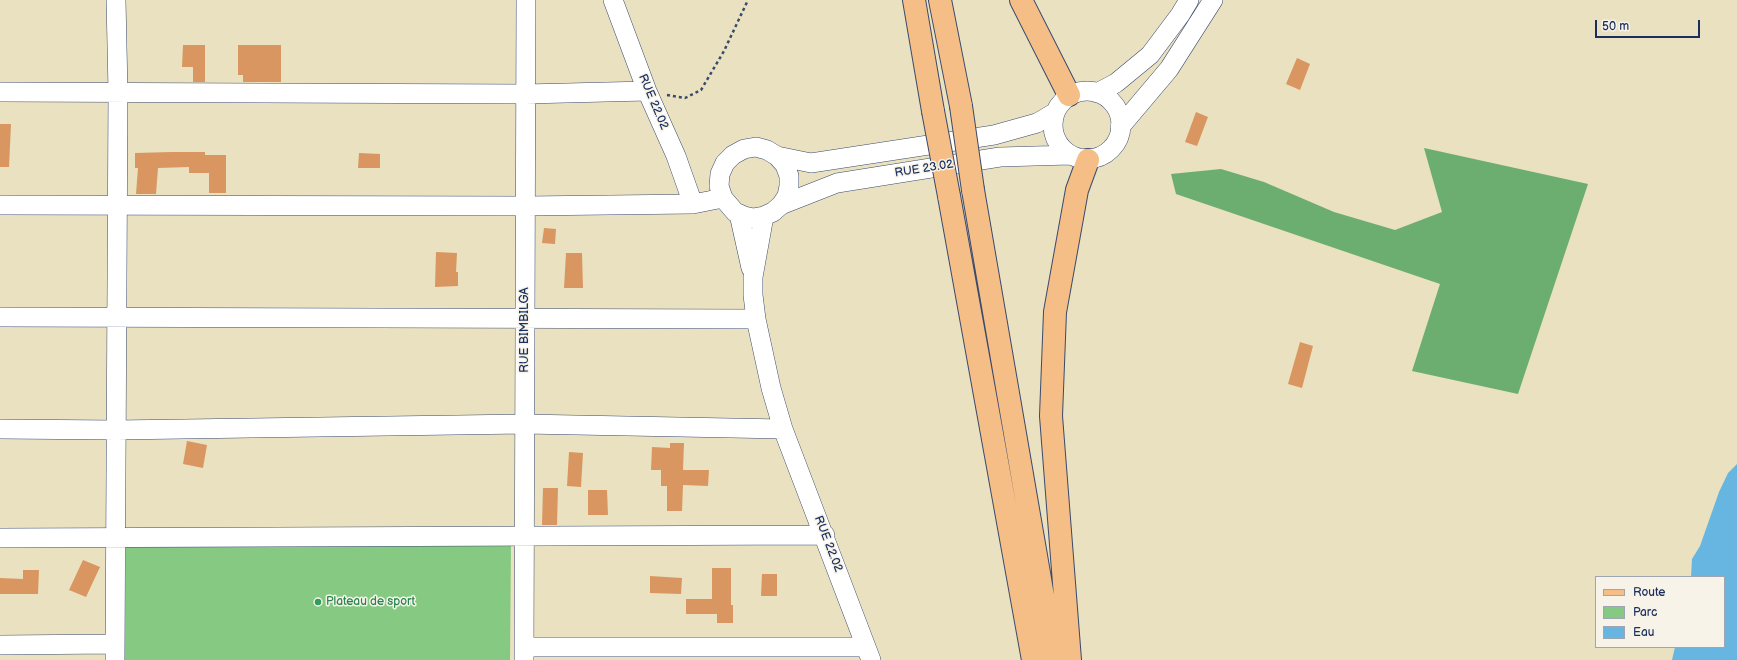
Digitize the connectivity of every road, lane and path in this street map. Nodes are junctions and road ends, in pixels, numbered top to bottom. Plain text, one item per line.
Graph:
1 (116, 0) edge
2 (526, 0) edge
3 (612, 0) edge
4 (748, 0) edge
5 (914, 0) edge
6 (940, 0) edge
7 (1021, 0) edge
8 (1189, 0) edge
9 (1213, 0) edge
10 (118, 91) junction
11 (647, 91) junction
12 (0, 92) edge
13 (1097, 93) junction
14 (526, 94) junction
15 (1069, 95) junction
16 (1054, 113) junction
17 (1120, 127) junction
18 (778, 156) junction
19 (1079, 157) junction
20 (723, 198) junction
21 (693, 204) junction
22 (0, 205) edge
23 (118, 205) junction
24 (526, 206) junction
25 (781, 206) junction
26 (739, 214) junction
27 (764, 216) junction
28 (753, 278) junction
29 (118, 316) junction
30 (0, 317) edge
31 (525, 319) junction
32 (756, 319) junction
33 (524, 424) junction
34 (0, 429) edge
35 (783, 429) junction
36 (116, 430) junction
37 (825, 535) junction
38 (525, 536) junction
39 (0, 538) edge
40 (116, 538) junction
41 (0, 645) edge
42 (115, 652) edge
43 (524, 654) edge
44 (869, 654) edge
45 (1033, 660) edge
46 (1054, 660) edge
47 (1070, 660) edge

1 - 10 street
2 - 14 street, RUE BIMBILGA
3 - 11 street, RUE 22.02
4 - 11 path
5 - 45 main road, bridge
6 - 46 main road, bridge
7 - 15 main road
8 - 13 street
9 - 17 street, RUE 23.02
10 - 12 street
10 - 14 street
10 - 23 street
11 - 14 street
11 - 21 street, RUE 22.02
13 - 15 street
13 - 17 street
14 - 24 street, RUE BIMBILGA
15 - 16 street, RUE 23.02
16 - 18 street, RUE 23.02
16 - 19 street
17 - 19 street, RUE 23.02
18 - 20 street, RUE 23.02
18 - 25 street
19 - 25 street, RUE 23.02
19 - 47 main road
20 - 21 street
20 - 26 street
21 - 24 street
22 - 23 street
23 - 24 street
23 - 29 street
24 - 31 street, RUE BIMBILGA
25 - 27 street, RUE 23.02
26 - 27 street
26 - 28 street
27 - 28 street
28 - 32 street
29 - 30 street
29 - 31 street
29 - 36 street
31 - 32 street
31 - 33 street, RUE BIMBILGA
32 - 35 street
33 - 35 street
33 - 36 street
33 - 38 street, RUE BIMBILGA
34 - 36 street
35 - 37 street, RUE 22.02
36 - 40 street
37 - 38 street
37 - 44 street, RUE 22.02
38 - 40 street
38 - 43 street, RUE BIMBILGA
39 - 40 street
40 - 42 street
41 - 42 street
43 - 44 street

